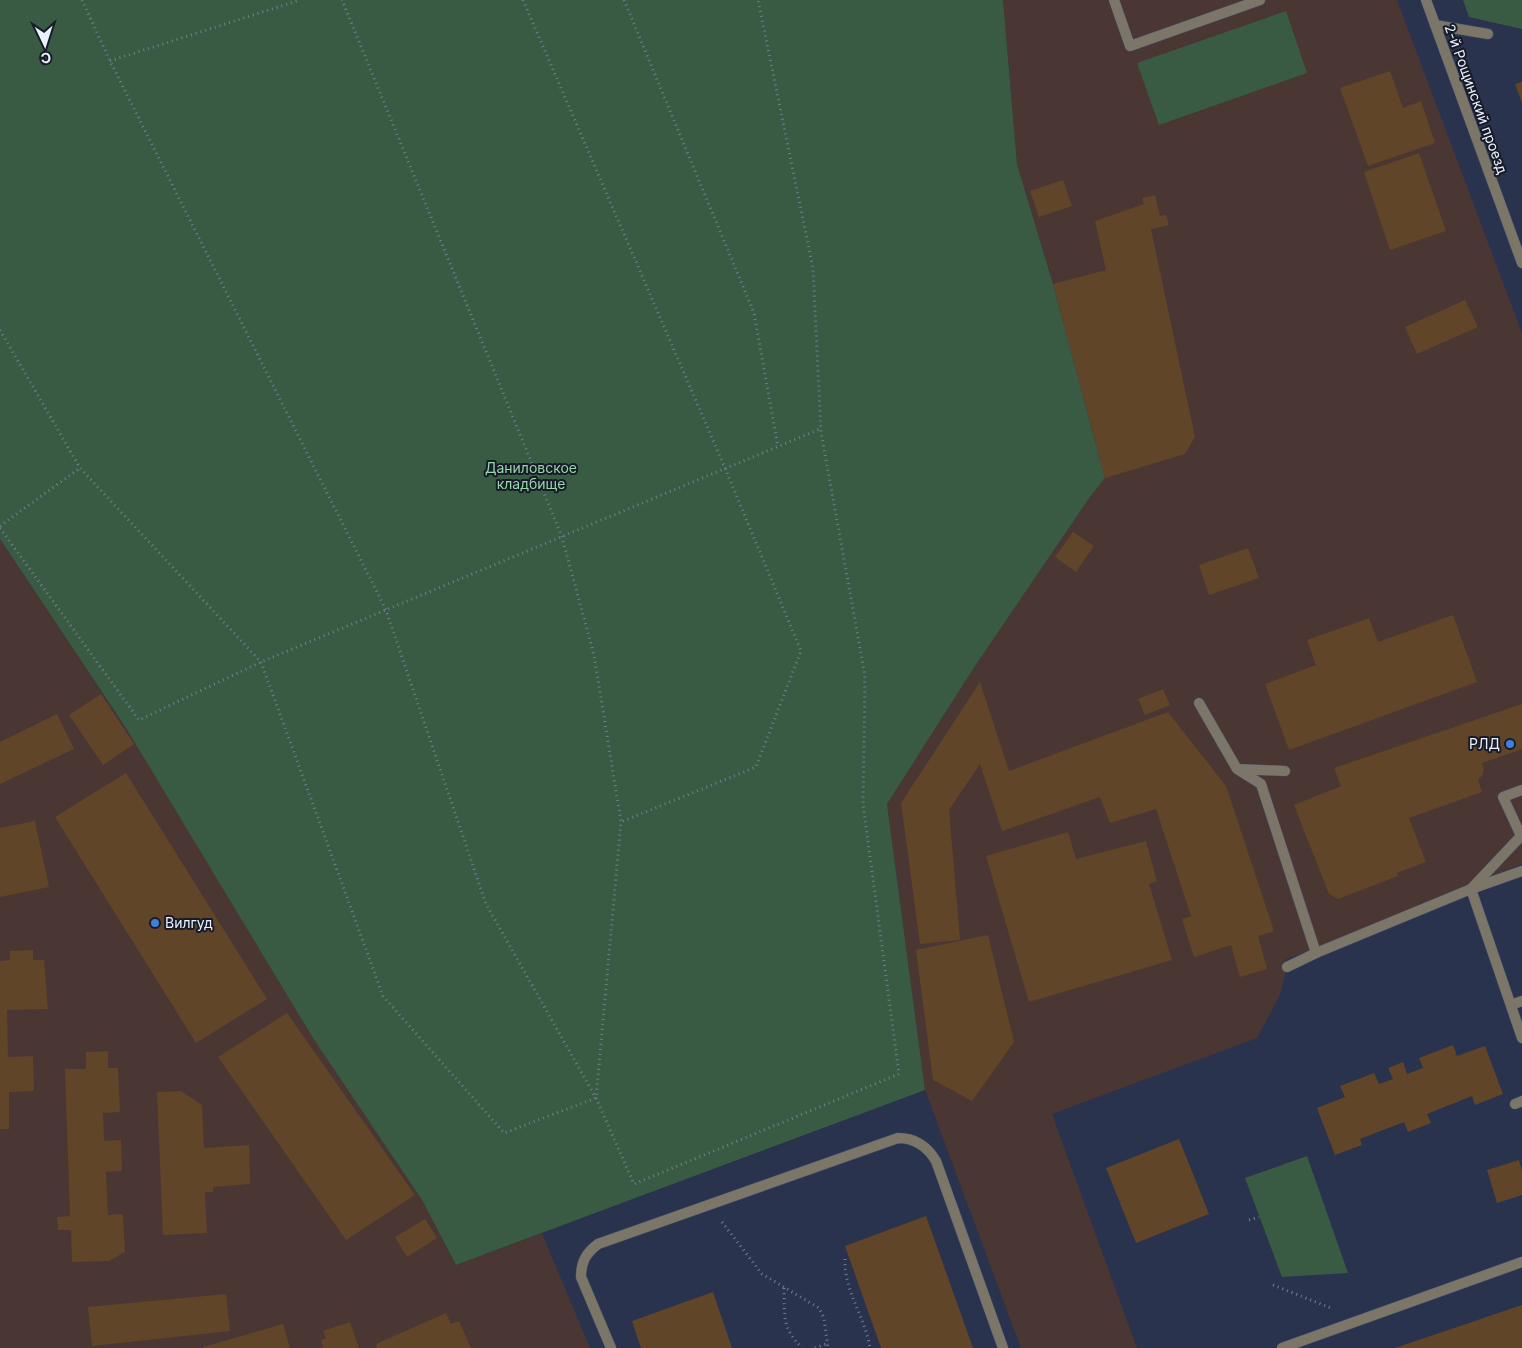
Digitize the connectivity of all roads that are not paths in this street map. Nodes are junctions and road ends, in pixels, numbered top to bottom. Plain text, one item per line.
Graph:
1 (1114, 0) edge
2 (1260, 0) edge
3 (1426, 0) edge
4 (1435, 25) junction
5 (1488, 34) dead end
6 (1522, 263) edge
7 (1199, 703) dead end
8 (1237, 768) junction
9 (1285, 771) dead end
10 (1522, 790) edge
11 (1522, 871) edge
12 (1471, 889) junction
13 (1316, 953) junction
14 (1288, 967) dead end
15 (1522, 1001) edge
16 (1511, 1005) junction
17 (1522, 1038) edge
18 (1522, 1262) edge
19 (611, 1348) edge
20 (1003, 1348) edge
21 (1282, 1348) edge

1 - 2 street
3 - 4 street, 2-й Рощинский проезд
4 - 5 street
4 - 6 street, 2-й Рощинский проезд
7 - 8 street
8 - 9 street
8 - 13 street
10 - 12 street
11 - 12 street
12 - 13 street
12 - 16 street
13 - 14 street
15 - 16 street
16 - 17 street
18 - 21 street
19 - 20 street

